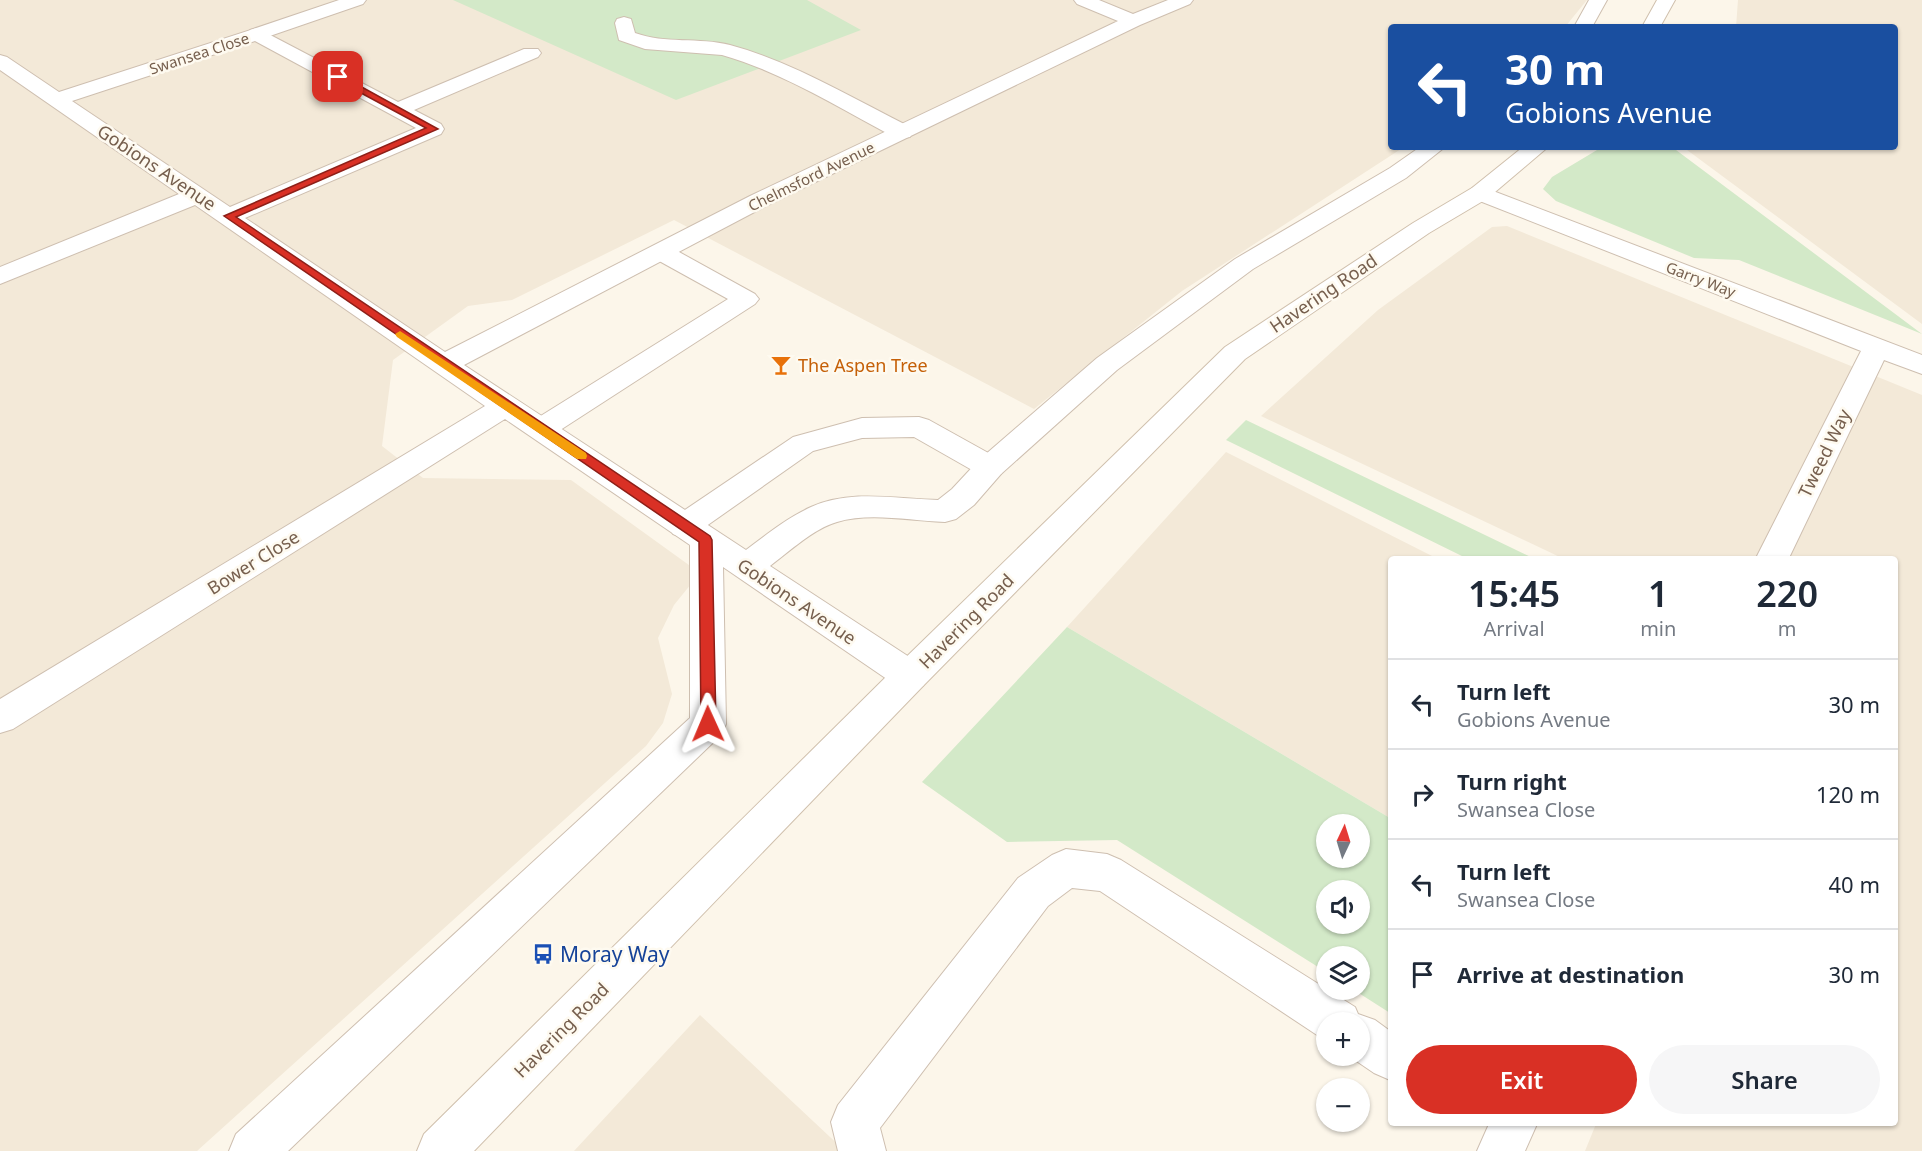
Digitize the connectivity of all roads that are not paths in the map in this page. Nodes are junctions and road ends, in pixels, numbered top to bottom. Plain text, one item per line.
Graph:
1 (357, 0) edge
2 (1083, 0) edge
3 (1184, 0) edge
4 (1598, 0) edge
5 (1666, 0) edge
6 (1133, 21) junction
7 (624, 23) dead end
8 (1585, 24) edge
9 (1653, 24) edge
10 (257, 34) junction
11 (531, 53) dead end
12 (0, 60) edge
13 (57, 99) junction
14 (398, 109) junction
15 (902, 132) junction
16 (1430, 150) edge
17 (1533, 150) edge
18 (1480, 193) junction
19 (198, 195) junction
20 (229, 216) junction
21 (661, 252) junction
22 (0, 276) edge
23 (1876, 347) junction
24 (444, 364) junction
25 (1922, 365) edge
26 (505, 406) junction
27 (541, 429) junction
28 (990, 467) junction
29 (695, 533) junction
30 (1773, 556) edge
31 (746, 567) junction
32 (910, 676) junction
33 (0, 718) edge
34 (1322, 1012) edge
35 (1370, 1043) edge
36 (1388, 1055) edge
37 (253, 1151) edge
38 (441, 1151) edge
39 (862, 1151) edge

1 - 10 street
2 - 6 street
3 - 6 street, Chelmsford Avenue
4 - 8 street
5 - 9 street
6 - 15 street, Chelmsford Avenue
7 - 15 street
10 - 13 street, Swansea Close
10 - 14 street, Swansea Close
11 - 14 street
12 - 13 street, Gobions Avenue
13 - 19 street, Gobions Avenue
14 - 20 street, Swansea Close
15 - 21 street, Chelmsford Avenue
16 - 28 street
17 - 18 street, Havering Road
18 - 23 street, Garry Way
18 - 32 street, Havering Road
19 - 20 street, Gobions Avenue
19 - 22 street
20 - 24 street, Gobions Avenue
21 - 24 street, Chelmsford Avenue
21 - 27 street
23 - 25 street, Garry Way
23 - 30 street, Tweed Way
24 - 26 street, Gobions Avenue
26 - 27 street, Gobions Avenue
26 - 33 street, Bower Close
27 - 29 street, Gobions Avenue
28 - 29 street
28 - 31 street
29 - 31 street, Gobions Avenue
29 - 37 street
31 - 32 street, Gobions Avenue
32 - 38 street, Havering Road
34 - 39 street
35 - 36 street

